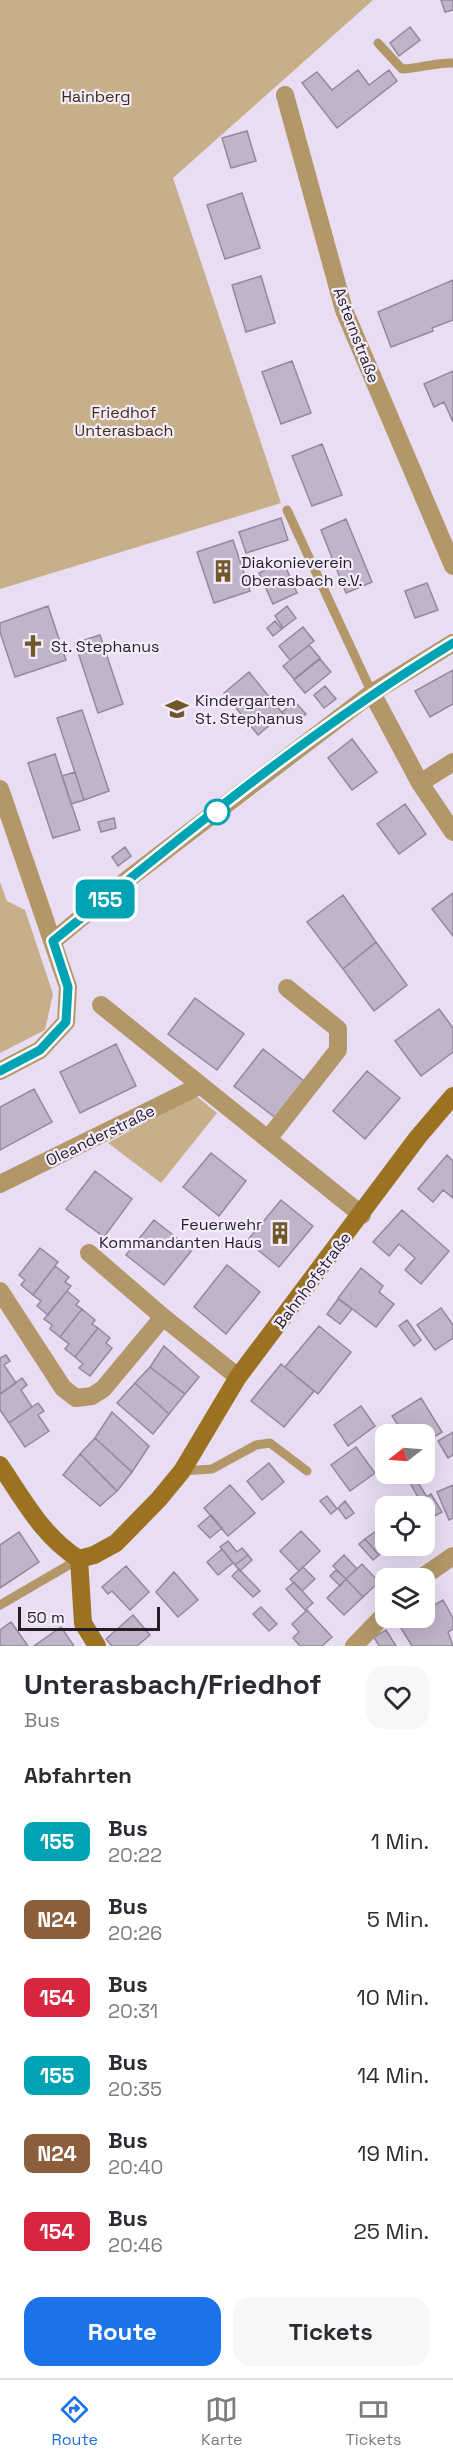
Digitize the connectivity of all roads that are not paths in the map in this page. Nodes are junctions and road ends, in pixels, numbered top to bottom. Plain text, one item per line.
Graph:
1 (378, 44) dead end
2 (453, 63) edge
3 (285, 95) dead end
4 (288, 510) dead end
5 (453, 566) edge
6 (453, 643) edge
7 (372, 693) junction
8 (453, 762) edge
9 (420, 783) junction
10 (0, 789) edge
11 (453, 832) edge
12 (53, 941) junction
13 (287, 988) dead end
14 (101, 1005) dead end
15 (0, 1071) edge
16 (199, 1086) junction
17 (453, 1096) edge
18 (268, 1139) junction
19 (0, 1184) edge
20 (362, 1215) junction
21 (89, 1253) dead end
22 (0, 1291) edge
23 (163, 1317) junction
24 (238, 1377) junction
25 (0, 1465) edge
26 (182, 1471) junction
27 (307, 1471) dead end
28 (453, 1556) edge
29 (79, 1559) junction
30 (435, 1568) edge
31 (0, 1605) edge
32 (375, 1624) edge
33 (97, 1646) edge
34 (354, 1646) edge

1 - 2 lane
3 - 5 street, Asternstraße
4 - 7 lane
6 - 7 street
7 - 9 street
7 - 12 street
8 - 9 street
9 - 11 street
10 - 12 street
12 - 15 street
13 - 18 street
14 - 16 street
16 - 18 street
16 - 19 street, Oleanderstraße
17 - 20 street, Bahnhofstraße
18 - 20 street
20 - 24 street, Bahnhofstraße
21 - 23 street
22 - 23 street
23 - 24 street
24 - 26 street, Bahnhofstraße
25 - 29 street
26 - 27 lane
26 - 29 street, Bahnhofstraße
28 - 30 street
29 - 31 lane
29 - 33 street
32 - 34 street

